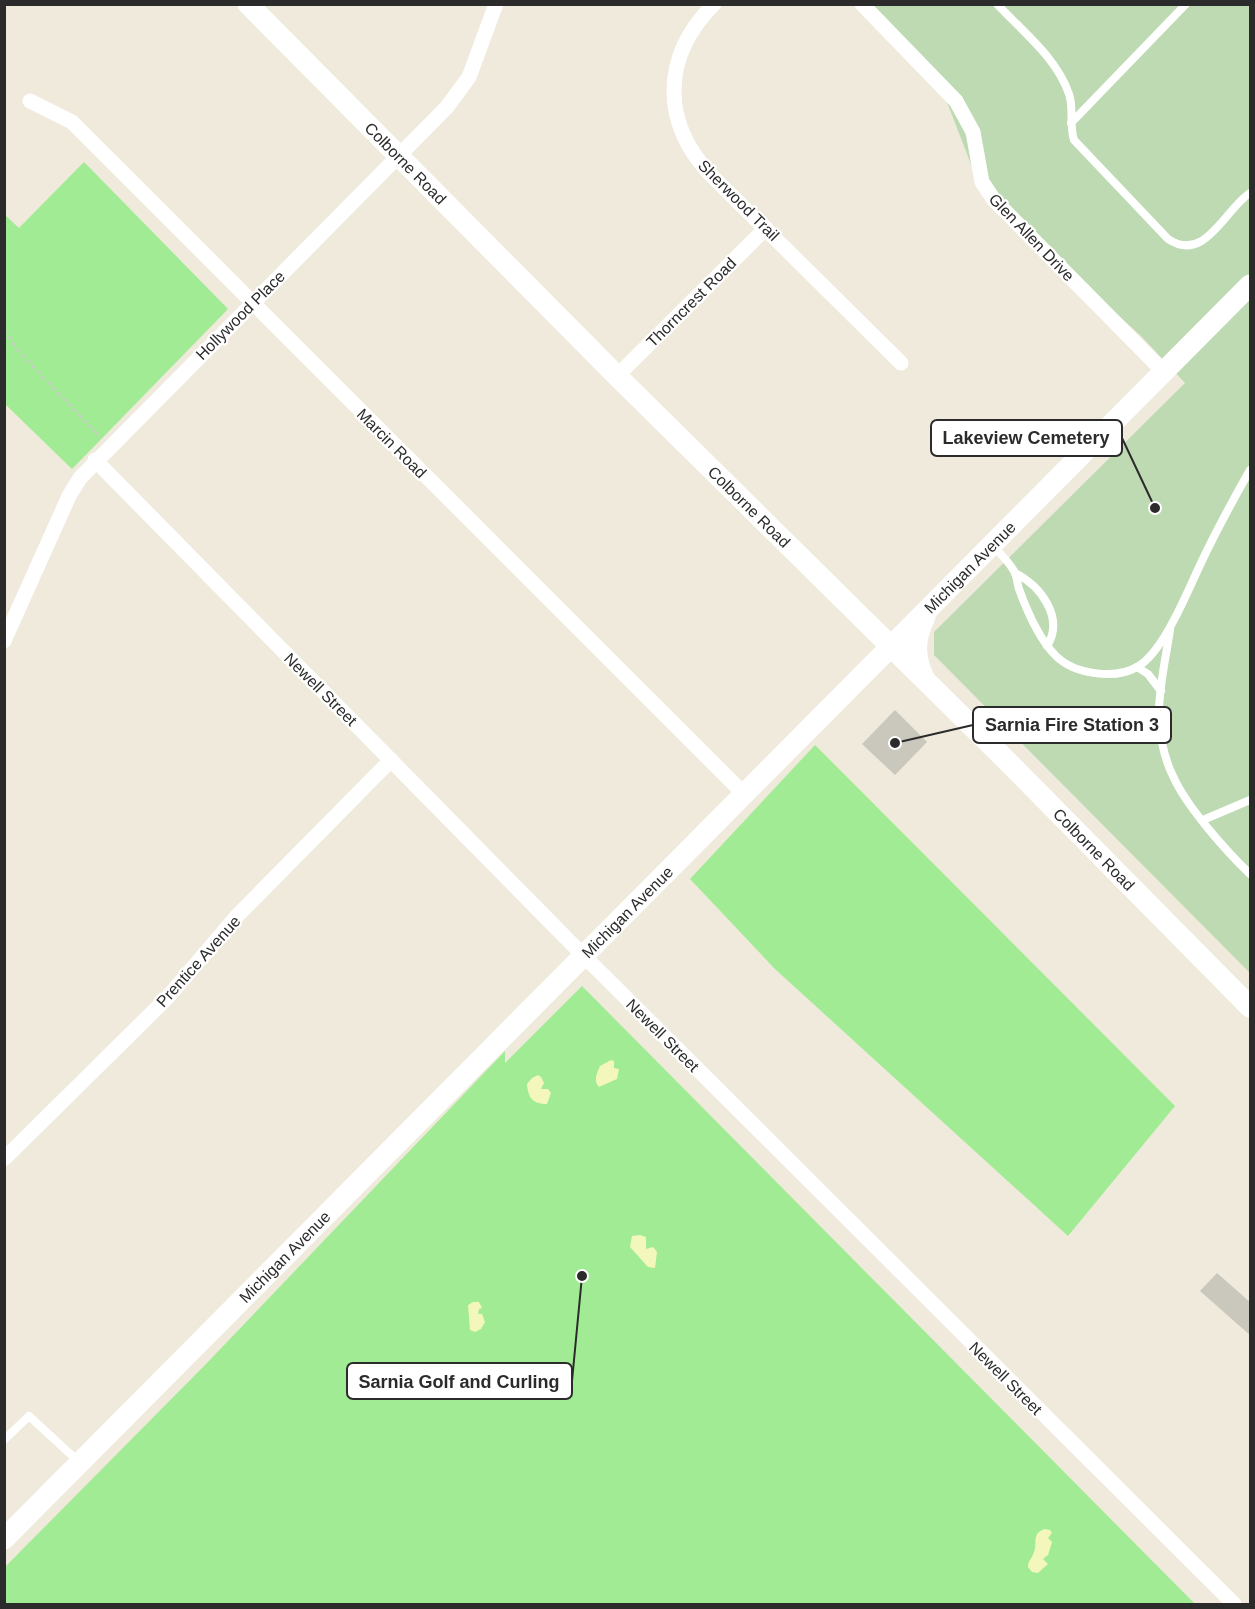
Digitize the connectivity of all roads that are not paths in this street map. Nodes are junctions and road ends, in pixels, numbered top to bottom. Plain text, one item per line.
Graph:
1 (248, 4) edge
2 (496, 4) edge
3 (714, 4) edge
4 (861, 4) edge
5 (997, 4) edge
6 (1186, 4) edge
7 (30, 101) dead end
8 (1071, 123) junction
9 (399, 156) junction
10 (1251, 193) edge
11 (766, 228) junction
12 (1251, 285) edge
13 (252, 304) junction
14 (901, 363) dead end
15 (1164, 372) junction
16 (617, 376) junction
17 (95, 460) junction
18 (1251, 470) edge
19 (993, 546) junction
20 (1015, 573) junction
21 (927, 613) junction
22 (1170, 628) junction
23 (4, 641) edge
24 (1047, 646) junction
25 (891, 648) junction
26 (1137, 667) junction
27 (926, 682) junction
28 (1161, 691) junction
29 (391, 760) junction
30 (745, 795) junction
31 (1251, 800) edge
32 (1203, 820) junction
33 (1251, 874) edge
34 (585, 957) junction
35 (1251, 1007) edge
36 (4, 1159) edge
37 (4, 1440) edge
38 (80, 1463) junction
39 (4, 1539) edge
40 (1234, 1605) edge

1 - 9 main road, Colborne Road
2 - 9 street, Hollywood Place
3 - 11 street, Sherwood Trail
4 - 15 street, Glen Allen Drive
5 - 8 lane
6 - 8 lane
7 - 13 street, Marcin Road
8 - 10 lane
9 - 13 street, Hollywood Place
9 - 16 main road, Colborne Road
11 - 14 street, Sherwood Trail
11 - 16 street, Thorncrest Road
12 - 15 main road, Michigan Avenue
13 - 17 street, Hollywood Place
13 - 30 street, Marcin Road
15 - 19 main road, Michigan Avenue
16 - 25 main road, Colborne Road
17 - 23 street, Hollywood Place
17 - 29 street, Newell Street
18 - 22 lane
19 - 20 lane
19 - 21 main road, Michigan Avenue
20 - 24 lane
20 - 24 lane
21 - 25 main road, Michigan Avenue
21 - 27 main road
22 - 26 lane
22 - 28 lane
24 - 26 lane
25 - 27 main road, Colborne Road
25 - 30 main road, Michigan Avenue
26 - 28 lane
27 - 35 main road, Colborne Road
28 - 32 lane
29 - 34 street, Newell Street
29 - 36 street, Prentice Avenue
30 - 34 main road, Michigan Avenue
31 - 32 lane
32 - 33 lane
34 - 38 main road, Michigan Avenue
34 - 40 street, Newell Street
37 - 38 lane
38 - 39 main road, Michigan Avenue

